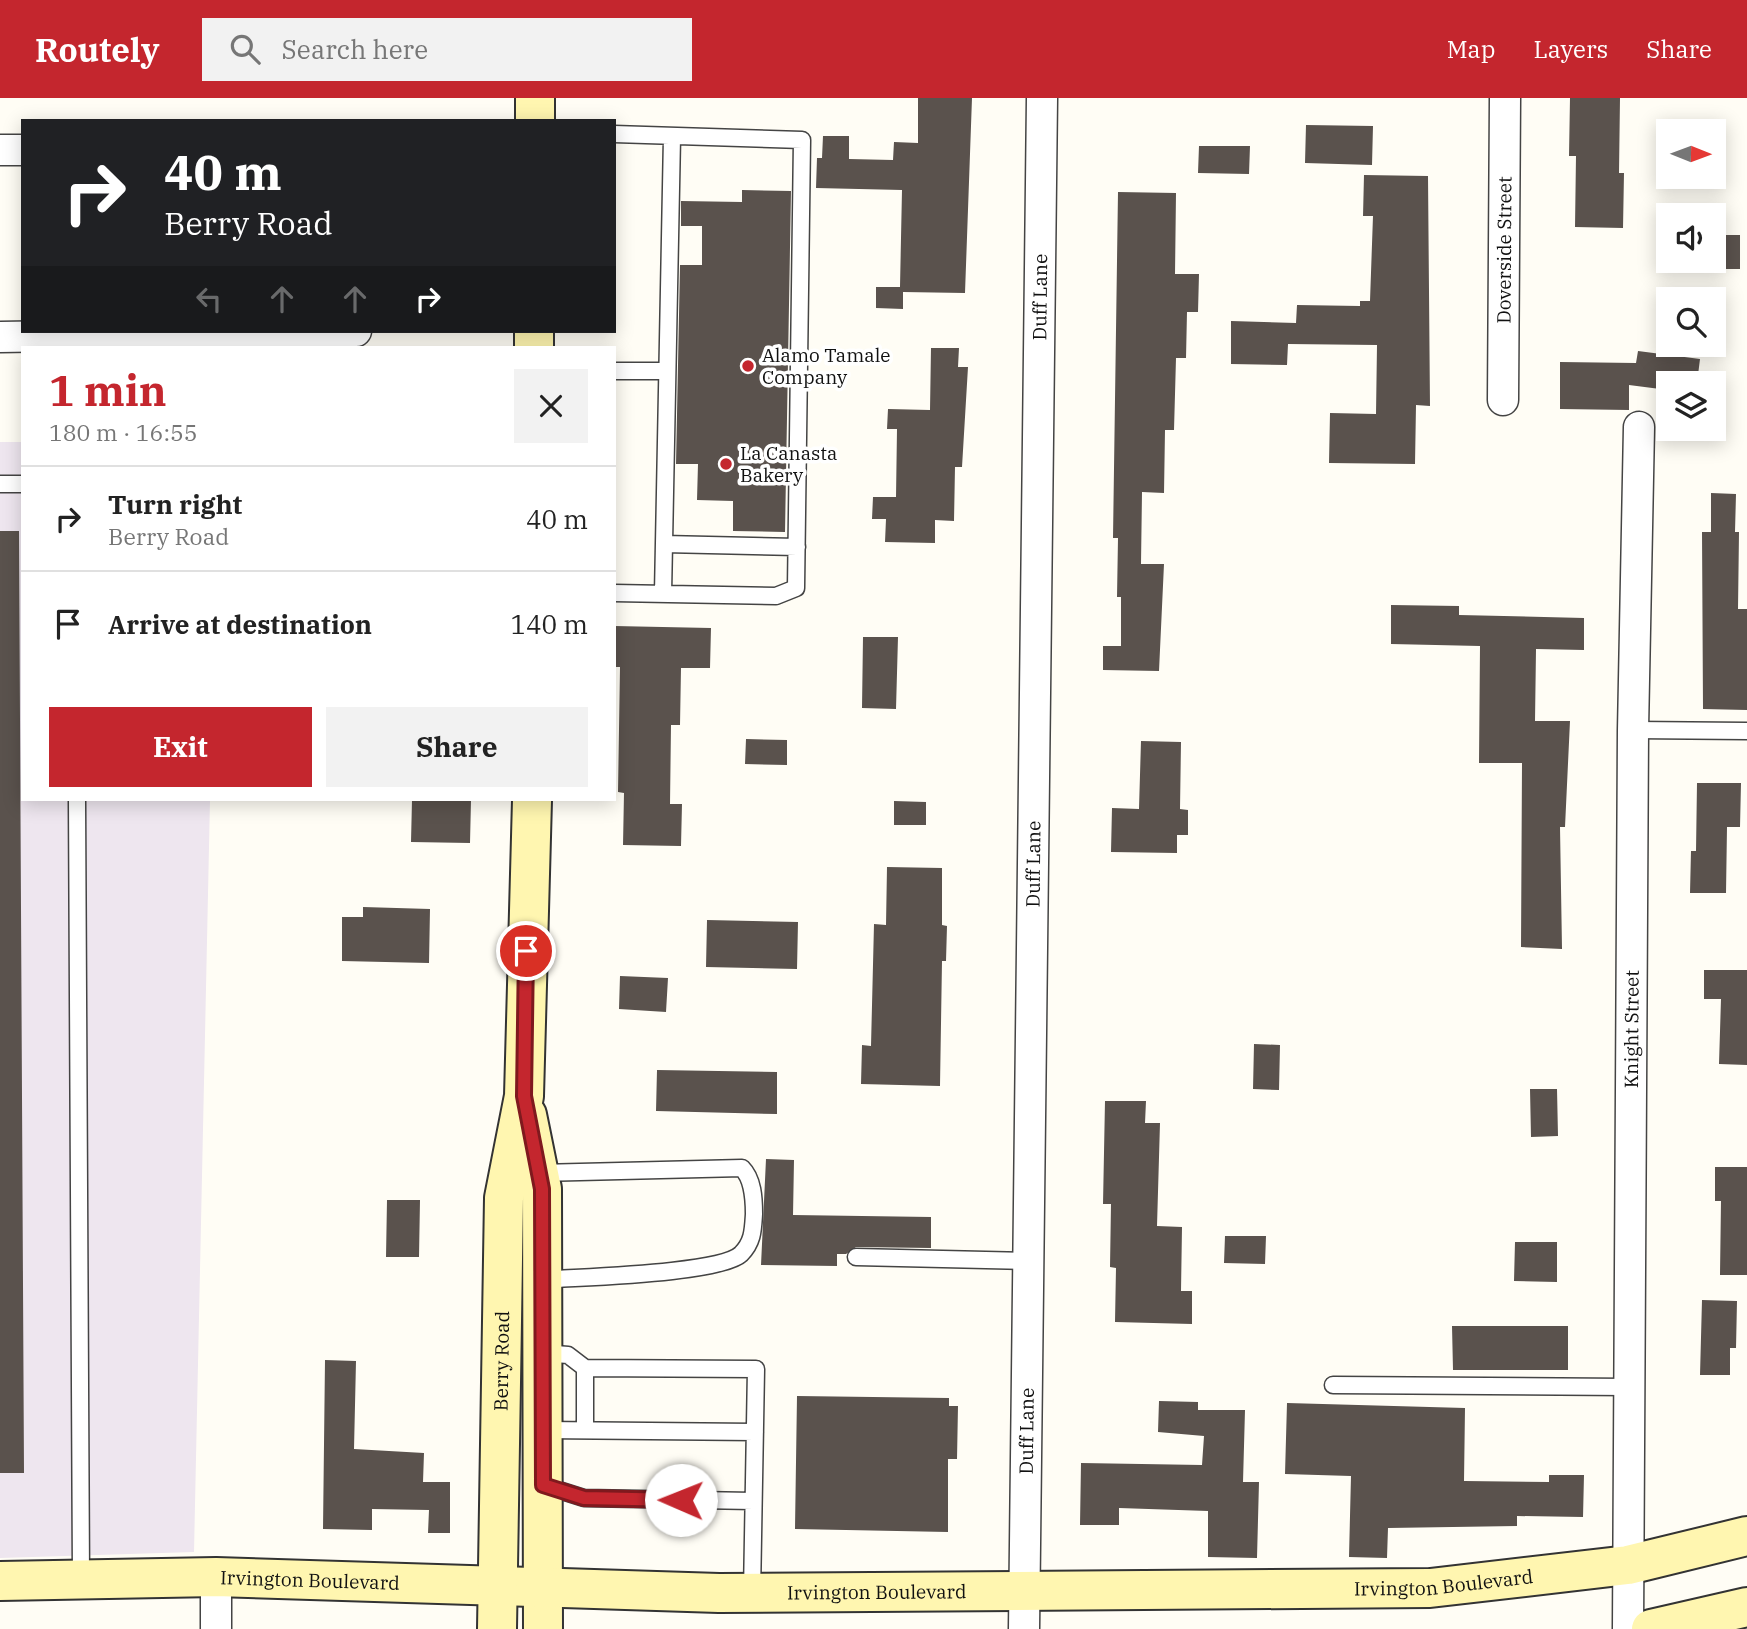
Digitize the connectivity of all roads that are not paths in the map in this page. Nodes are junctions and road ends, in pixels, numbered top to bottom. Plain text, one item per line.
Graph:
1 (535, 98) edge
2 (1042, 98) edge
3 (1504, 98) edge
4 (535, 119) edge
5 (616, 134) edge
6 (672, 137) junction
7 (0, 150) edge
8 (21, 150) edge
9 (237, 333) edge
10 (0, 337) edge
11 (616, 371) edge
12 (667, 371) junction
13 (1503, 400) dead end
14 (1639, 427) dead end
15 (0, 484) edge
16 (21, 484) edge
17 (664, 544) junction
18 (797, 547) junction
19 (616, 593) edge
20 (663, 594) junction
21 (1633, 730) junction
22 (1747, 731) edge
23 (76, 801) edge
24 (531, 801) edge
25 (524, 1096) junction
26 (539, 1173) junction
27 (856, 1257) dead end
28 (1028, 1261) junction
29 (543, 1280) junction
30 (543, 1353) junction
31 (585, 1368) junction
32 (1333, 1385) dead end
33 (1629, 1387) junction
34 (585, 1429) junction
35 (543, 1430) junction
36 (755, 1432) junction
37 (543, 1485) junction
38 (753, 1501) junction
39 (1747, 1536) edge
40 (1628, 1565) junction
41 (216, 1577) junction
42 (80, 1578) junction
43 (0, 1581) edge
44 (497, 1587) junction
45 (543, 1588) junction
46 (752, 1593) junction
47 (1747, 1607) edge
48 (1025, 1611) edge
49 (216, 1629) edge
50 (496, 1629) edge
51 (543, 1629) edge
52 (1628, 1629) edge
53 (1651, 1629) edge

1 - 4 main road
2 - 28 street, Duff Lane
3 - 13 street, Doverside Street
5 - 6 lane
6 - 12 lane
6 - 18 lane
7 - 8 street
9 - 10 street
11 - 12 lane
12 - 17 lane
14 - 21 street, Knight Street
15 - 16 lane
17 - 18 lane
17 - 20 lane
18 - 20 lane
19 - 20 lane
21 - 22 lane
21 - 33 street, Knight Street
23 - 42 lane
24 - 25 main road, Berry Road
25 - 26 main road, Berry Road
25 - 44 main road, Berry Road
26 - 29 main road, Berry Road
26 - 29 lane
27 - 28 lane
28 - 48 street, Duff Lane
29 - 30 main road, Berry Road
30 - 31 lane
30 - 35 main road, Berry Road
31 - 34 lane
31 - 36 lane
32 - 33 lane
33 - 40 street, Knight Street
34 - 35 lane
34 - 36 lane
35 - 37 main road, Berry Road
36 - 38 lane
37 - 38 lane
37 - 45 main road, Berry Road
38 - 46 lane
39 - 40 main road, Irvington Boulevard
40 - 48 main road, Irvington Boulevard
40 - 52 street, Knight Street
41 - 42 main road, Irvington Boulevard
41 - 44 main road, Irvington Boulevard
41 - 49 street
42 - 43 main road, Irvington Boulevard
44 - 45 main road, Irvington Boulevard
44 - 50 main road, Berry Road
45 - 46 main road, Irvington Boulevard
45 - 51 main road, Berry Road
46 - 48 main road, Irvington Boulevard
47 - 53 main road

